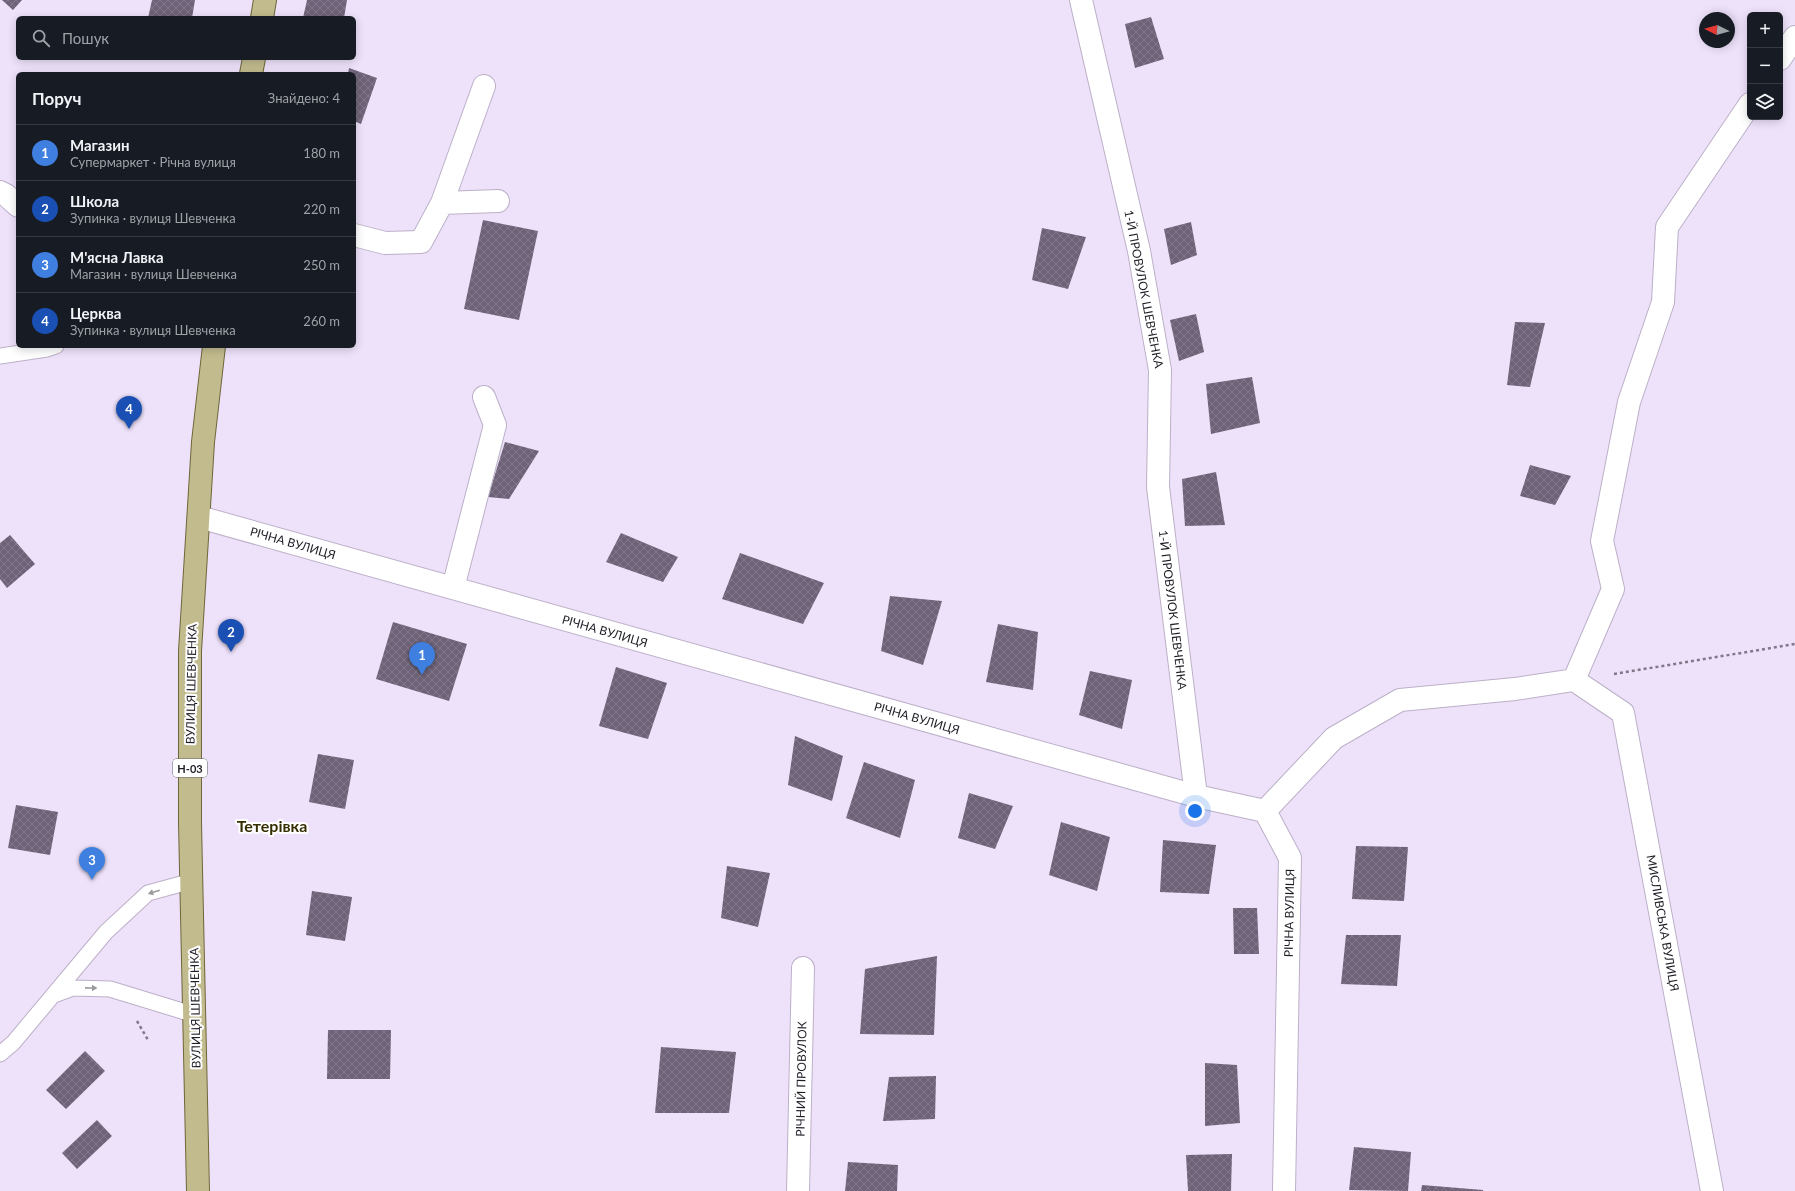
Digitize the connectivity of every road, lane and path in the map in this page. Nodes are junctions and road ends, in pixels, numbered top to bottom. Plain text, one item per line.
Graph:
1 (265, 0) edge
2 (1081, 0) edge
3 (262, 16) edge
4 (1795, 37) edge
5 (1783, 55) edge
6 (254, 60) edge
7 (251, 72) edge
8 (484, 86) dead end
9 (1747, 108) edge
10 (0, 192) edge
11 (498, 201) dead end
12 (442, 203) junction
13 (16, 204) edge
14 (356, 236) edge
15 (50, 348) edge
16 (214, 348) edge
17 (0, 356) edge
18 (484, 397) dead end
19 (199, 517) junction
20 (453, 588) junction
21 (1795, 644) edge
22 (1574, 680) junction
23 (1196, 796) junction
24 (1265, 811) junction
25 (192, 881) junction
26 (803, 968) dead end
27 (53, 996) junction
28 (194, 1015) junction
29 (0, 1054) edge
30 (198, 1191) edge
31 (798, 1191) edge
32 (1284, 1191) edge
33 (1712, 1191) edge

1 - 3 main road
2 - 23 street, 1-Й ПРОВУЛОК ШЕВЧЕНКА
4 - 5 street
6 - 7 main road
8 - 12 street
9 - 22 street
10 - 13 street
11 - 12 street
12 - 14 street
15 - 17 lane
16 - 19 main road, ВУЛИЦЯ ШЕВЧЕНКА / Н-03
18 - 20 street
19 - 20 street, РІЧНА ВУЛИЦЯ
19 - 25 main road, ВУЛИЦЯ ШЕВЧЕНКА / Н-03
20 - 23 street, РІЧНА ВУЛИЦЯ
21 - 22 path
22 - 24 street
22 - 33 street, МИСЛИВСЬКА ВУЛИЦЯ
23 - 24 street, РІЧНА ВУЛИЦЯ
24 - 32 street, РІЧНА ВУЛИЦЯ
25 -> 27 lane
25 - 28 main road, ВУЛИЦЯ ШЕВЧЕНКА / Н-03
26 - 31 street, РІЧНИЙ ПРОВУЛОК
27 -> 28 lane
27 - 29 lane
28 - 30 main road, ВУЛИЦЯ ШЕВЧЕНКА / Н-03

